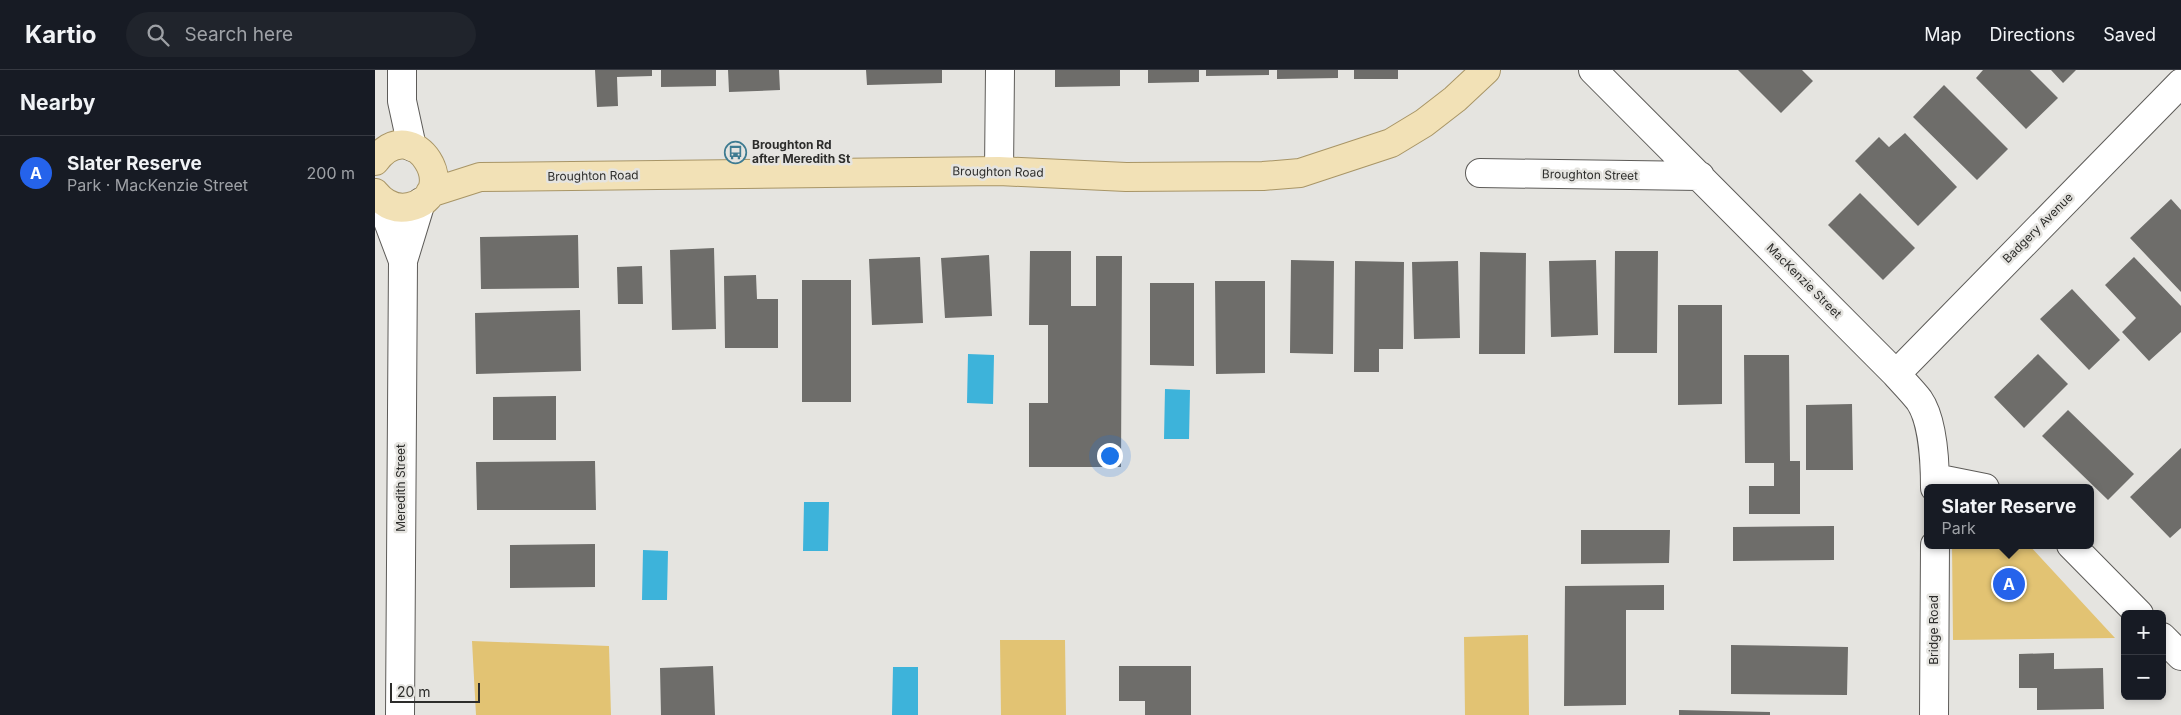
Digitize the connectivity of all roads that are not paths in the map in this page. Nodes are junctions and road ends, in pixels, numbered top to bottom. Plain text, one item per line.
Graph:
1 (402, 70) edge
2 (1000, 70) edge
3 (1486, 70) edge
4 (1593, 70) edge
5 (2181, 83) edge
6 (399, 153) edge
7 (999, 171) junction
8 (1480, 173) dead end
9 (1700, 176) junction
10 (480, 177) junction
11 (378, 197) edge
12 (425, 198) junction
13 (403, 261) junction
14 (1896, 374) junction
15 (1935, 483) edge
16 (1935, 549) edge
17 (2075, 549) edge
18 (2135, 610) edge
19 (2166, 641) edge
20 (2181, 656) edge
21 (400, 715) edge
22 (1934, 715) edge

1 - 6 street
2 - 7 street
3 - 7 main road, Broughton Road
4 - 9 street, MacKenzie Street
5 - 14 street, Badgery Avenue
6 - 10 main road, Broughton Road
6 - 12 main road
7 - 10 main road, Broughton Road
8 - 9 street, Broughton Street
9 - 14 street, MacKenzie Street
10 - 12 main road, Broughton Road
11 - 12 main road, Broughton Road
11 - 13 street, Meredith Street
12 - 13 street, Meredith Street
13 - 21 street, Meredith Street
14 - 15 street, MacKenzie Street
16 - 22 street, Bridge Road
17 - 18 street
19 - 20 street

